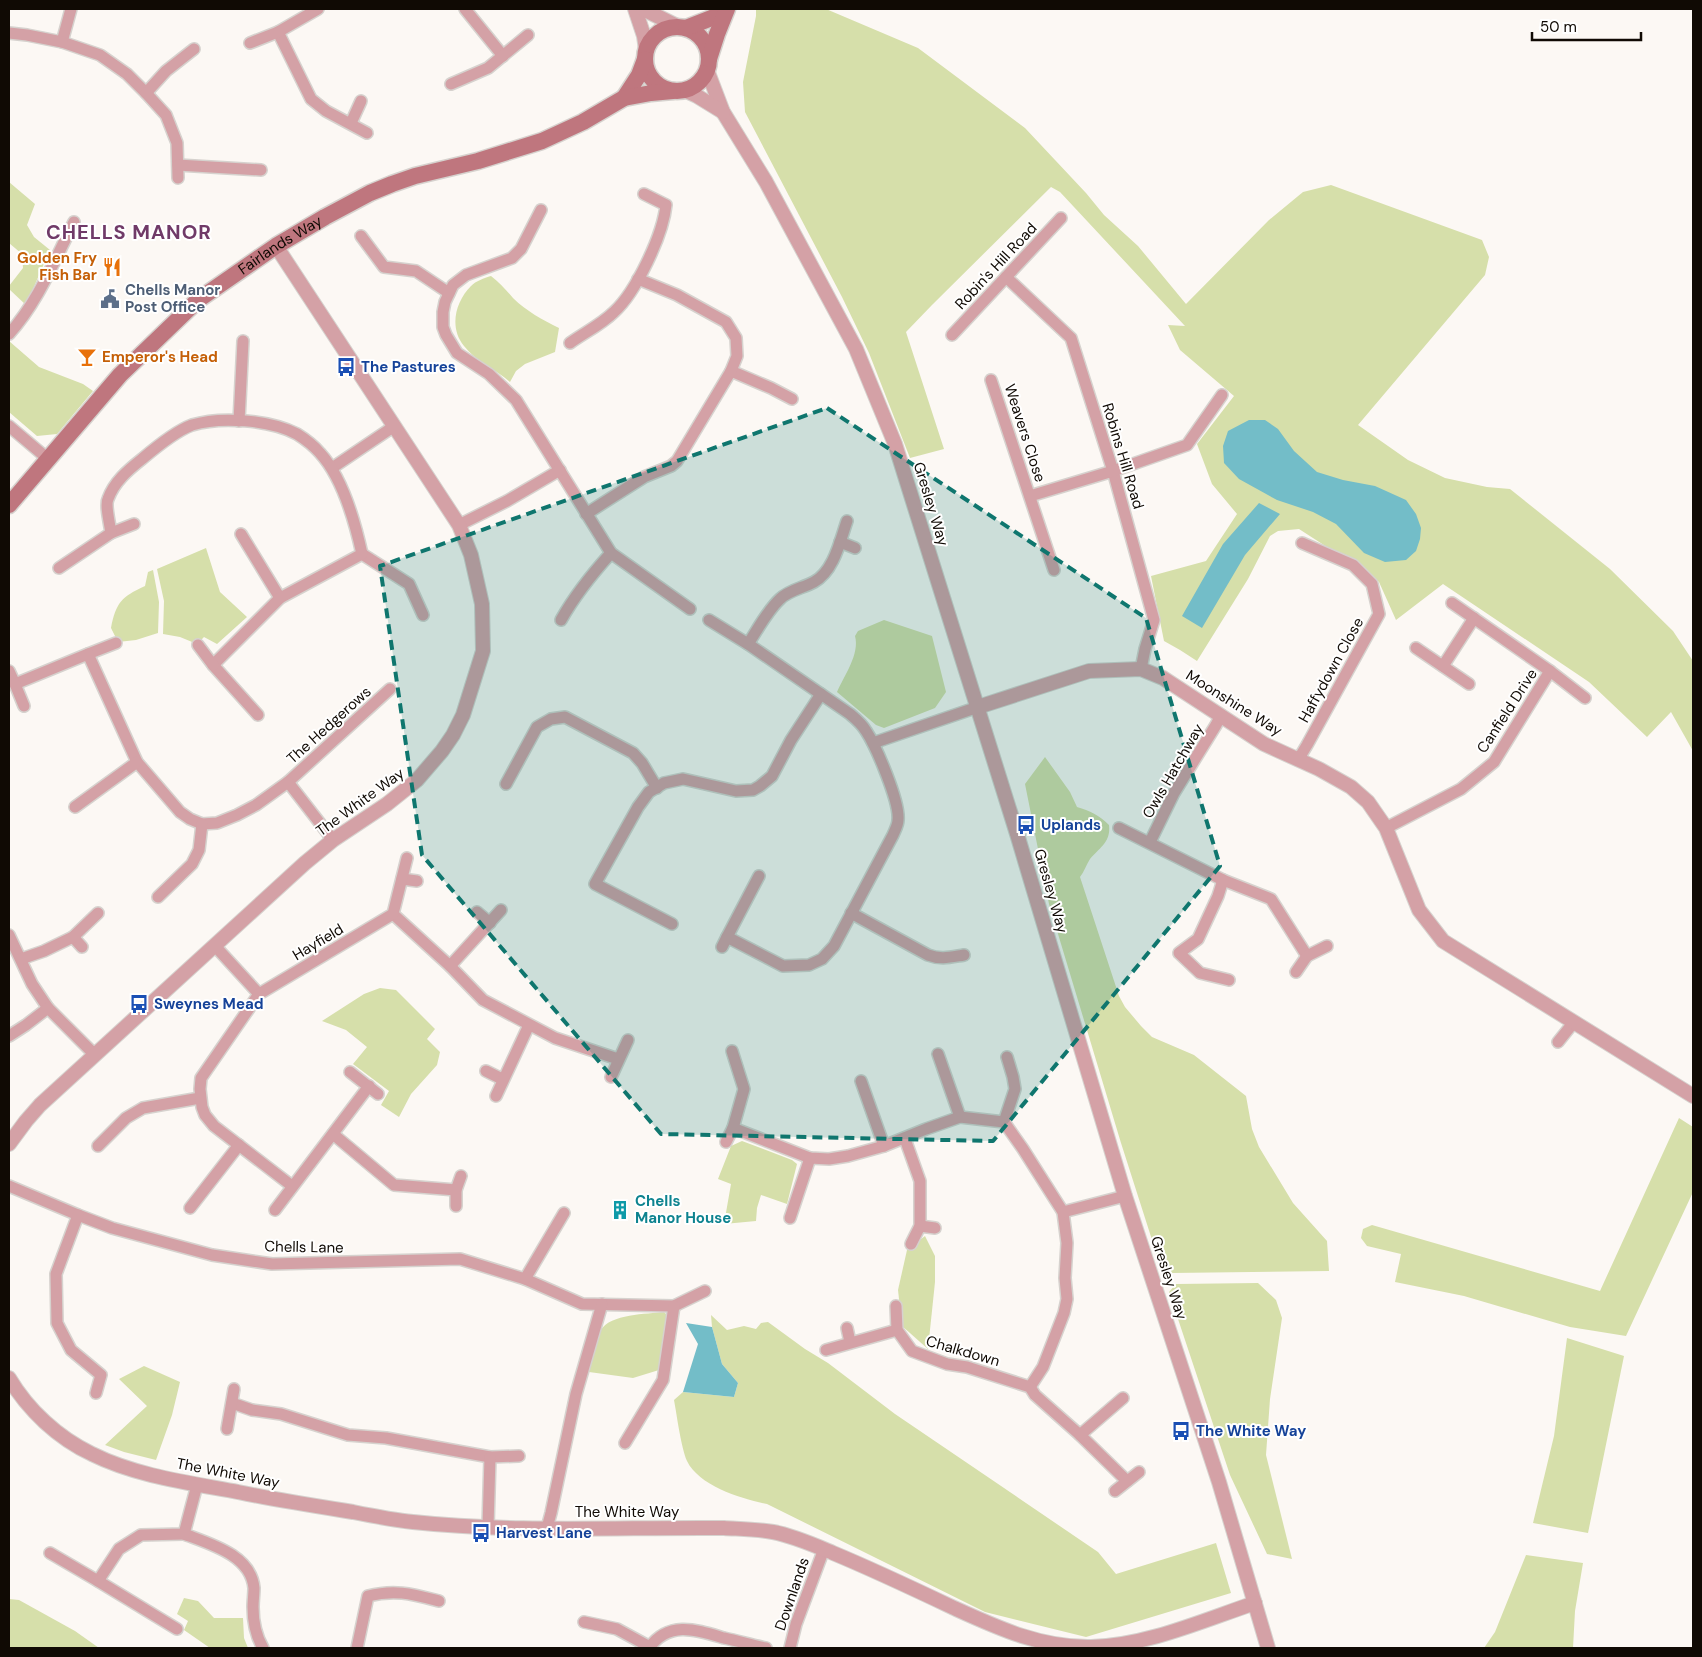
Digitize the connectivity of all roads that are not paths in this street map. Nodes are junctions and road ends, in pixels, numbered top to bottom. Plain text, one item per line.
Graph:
1 (71, 9) edge
2 (318, 9) edge
3 (464, 9) edge
4 (635, 9) edge
5 (643, 9) edge
6 (727, 9) edge
7 (682, 28) junction
8 (278, 32) junction
9 (9, 33) edge
10 (528, 35) dead end
11 (62, 42) junction
12 (250, 43) dead end
13 (194, 49) dead end
14 (646, 54) junction
15 (503, 56) junction
16 (708, 66) junction
17 (451, 84) dead end
18 (678, 90) junction
19 (146, 93) junction
20 (624, 98) junction
21 (361, 100) dead end
22 (724, 112) junction
23 (351, 123) junction
24 (367, 133) dead end
25 (178, 165) junction
26 (261, 170) dead end
27 (178, 178) dead end
28 (644, 194) dead end
29 (541, 210) dead end
30 (1062, 218) dead end
31 (74, 222) dead end
32 (361, 236) dead end
33 (276, 246) junction
34 (1006, 277) junction
35 (638, 279) junction
36 (449, 293) junction
37 (9, 334) edge
38 (952, 335) dead end
39 (243, 341) dead end
40 (570, 343) dead end
41 (731, 371) junction
42 (991, 380) dead end
43 (1222, 396) dead end
44 (792, 399) dead end
45 (239, 421) junction
46 (9, 426) edge
47 (393, 426) junction
48 (48, 459) junction
49 (332, 468) junction
50 (560, 470) junction
51 (1113, 470) junction
52 (1030, 496) junction
53 (9, 505) edge
54 (586, 514) junction
55 (846, 521) dead end
56 (134, 524) dead end
57 (459, 525) junction
58 (111, 533) junction
59 (241, 534) dead end
60 (840, 542) junction
61 (1302, 543) dead end
62 (855, 548) dead end
63 (611, 553) junction
64 (362, 554) junction
65 (59, 568) dead end
66 (1054, 570) dead end
67 (280, 598) junction
68 (1452, 603) dead end
69 (690, 609) dead end
70 (423, 615) dead end
71 (1474, 618) junction
72 (561, 620) dead end
73 (709, 620) dead end
74 (116, 643) dead end
75 (748, 644) junction
76 (198, 645) dead end
77 (1416, 648) dead end
78 (88, 654) junction
79 (213, 665) junction
80 (1443, 666) junction
81 (1141, 669) junction
82 (9, 671) edge
83 (1550, 671) junction
84 (15, 684) junction
85 (1469, 684) dead end
86 (390, 689) dead end
87 (821, 694) junction
88 (1585, 698) dead end
89 (24, 706) dead end
90 (978, 707) junction
91 (258, 715) dead end
92 (1221, 715) junction
93 (872, 743) junction
94 (1298, 760) junction
95 (137, 762) junction
96 (288, 782) junction
97 (506, 784) dead end
98 (656, 788) junction
99 (75, 807) dead end
100 (202, 824) junction
101 (1120, 828) dead end
102 (1386, 828) junction
103 (333, 840) junction
104 (1150, 842) junction
105 (407, 858) dead end
106 (759, 876) dead end
107 (402, 879) junction
108 (1223, 880) junction
109 (417, 881) dead end
110 (158, 897) dead end
111 (501, 910) dead end
112 (477, 912) dead end
113 (98, 913) dead end
114 (851, 913) junction
115 (393, 914) junction
116 (490, 922) junction
117 (672, 924) dead end
118 (9, 935) edge
119 (73, 937) junction
120 (215, 946) junction
121 (1327, 946) dead end
122 (82, 947) dead end
123 (964, 955) dead end
124 (1307, 956) junction
125 (21, 959) junction
126 (450, 966) junction
127 (1296, 972) dead end
128 (1228, 980) dead end
129 (259, 994) junction
130 (48, 1008) junction
131 (1574, 1022) junction
132 (529, 1025) junction
133 (9, 1036) edge
134 (628, 1040) dead end
135 (1558, 1042) dead end
136 (732, 1051) dead end
137 (938, 1054) dead end
138 (95, 1055) junction
139 (1007, 1057) dead end
140 (618, 1059) junction
141 (350, 1072) dead end
142 (486, 1072) dead end
143 (611, 1076) dead end
144 (502, 1079) junction
145 (861, 1081) dead end
146 (369, 1086) junction
147 (378, 1094) dead end
148 (496, 1096) dead end
149 (1693, 1096) edge
150 (200, 1098) junction
151 (960, 1118) junction
152 (1004, 1122) junction
153 (733, 1128) junction
154 (332, 1134) junction
155 (905, 1139) junction
156 (726, 1142) dead end
157 (9, 1144) edge
158 (239, 1145) junction
159 (98, 1146) dead end
160 (884, 1146) junction
161 (810, 1158) junction
162 (461, 1176) dead end
163 (9, 1186) edge
164 (292, 1186) junction
165 (456, 1190) junction
166 (1125, 1196) junction
167 (456, 1206) dead end
168 (190, 1208) dead end
169 (275, 1210) dead end
170 (1063, 1212) junction
171 (564, 1213) dead end
172 (78, 1215) junction
173 (790, 1218) dead end
174 (920, 1226) junction
175 (935, 1228) dead end
176 (911, 1244) dead end
177 (525, 1279) junction
178 (705, 1291) dead end
179 (602, 1304) junction
180 (674, 1306) junction
181 (896, 1306) dead end
182 (848, 1328) dead end
183 (897, 1330) junction
184 (850, 1342) junction
185 (826, 1350) dead end
186 (9, 1378) edge
187 (1030, 1386) junction
188 (234, 1389) dead end
189 (96, 1392) dead end
190 (1118, 1397) dead end
191 (232, 1402) junction
192 (226, 1429) dead end
193 (1080, 1435) junction
194 (625, 1443) dead end
195 (518, 1456) dead end
196 (490, 1457) junction
197 (1139, 1472) dead end
198 (1127, 1481) junction
199 (197, 1484) junction
200 (1116, 1491) dead end
201 (488, 1527) junction
202 (546, 1528) junction
203 (184, 1534) junction
204 (824, 1550) junction
205 (50, 1553) dead end
206 (98, 1581) junction
207 (439, 1600) dead end
208 (1255, 1603) junction
209 (584, 1622) dead end
210 (177, 1629) dead end
211 (1134, 1645) edge
212 (263, 1648) edge
213 (357, 1648) edge
214 (650, 1648) edge
215 (766, 1648) edge
216 (790, 1648) edge
217 (1268, 1648) edge

1 - 11 street
2 - 8 street
3 - 15 street
4 - 14 street
5 - 7 street
6 - 7 main road
6 - 16 main road
7 - 14 main road
7 - 16 main road
8 - 12 street
8 - 23 street
9 - 11 street
10 - 15 street
11 - 19 street
13 - 19 street
14 - 18 main road
14 - 20 main road, Fairlands Way
15 - 17 street
16 - 18 main road
16 - 22 street, Gresley Way
18 - 20 main road, Fairlands Way
18 - 22 street, Gresley Way
19 - 25 street
20 - 33 main road, Fairlands Way
21 - 23 street
22 - 90 street, Gresley Way
23 - 24 street
25 - 26 street
25 - 27 street
28 - 35 street
29 - 36 street
30 - 34 street, Robin's Hill Road
31 - 37 street
32 - 36 street
33 - 47 street, The White Way
33 - 48 main road, Fairlands Way
34 - 38 street, Robin's Hill Road
34 - 51 street, Robins Hill Road
35 - 40 street
35 - 41 street
36 - 50 street
39 - 45 street
41 - 44 street
41 - 54 street
42 - 52 street, Weavers Close
43 - 51 street
45 - 49 street
45 - 58 street
46 - 48 street
47 - 49 street
47 - 57 street, The White Way
48 - 53 main road, Fairlands Way
49 - 64 street
50 - 54 street
50 - 57 street
51 - 52 street, Weavers Close
51 - 81 street, Robins Hill Road
52 - 66 street, Weavers Close
54 - 63 street
55 - 60 street
56 - 58 street
57 - 103 street, The White Way
58 - 65 street
59 - 67 street
60 - 62 street
60 - 75 street
61 - 94 street, Haffydown Close
63 - 69 street
63 - 72 street
64 - 67 street
64 - 70 street
67 - 79 street
68 - 71 street, Canfield Drive
71 - 80 street
71 - 83 street, Canfield Drive
73 - 75 street
74 - 78 street
75 - 87 street
76 - 79 street
77 - 80 street
78 - 84 street
78 - 95 street
79 - 91 street
80 - 85 street
81 - 90 street, Moonshine Way
81 - 92 street, Moonshine Way
82 - 84 street
83 - 88 street, Canfield Drive
83 - 102 street, Canfield Drive
84 - 89 street
86 - 96 street, The Hedgerows
87 - 93 street
87 - 98 street
90 - 93 street
90 - 166 street, Gresley Way
92 - 94 street, Moonshine Way
92 - 104 street, Owls Hatchway
93 - 114 street
94 - 102 street, Moonshine Way
95 - 99 street
95 - 100 street
96 - 100 street, The Hedgerows
96 - 103 street, The Hedgerows
97 - 98 street
98 - 117 street
100 - 110 street
101 - 104 street, Owls Hatchway
102 - 131 street, Moonshine Way
103 - 120 street, The White Way
104 - 108 street, Owls Hatchway
105 - 107 street
106 - 114 street
107 - 109 street
107 - 115 street
108 - 124 street, Owls Hatchway
108 - 128 street
111 - 116 street
112 - 116 street
113 - 119 street
114 - 123 street
115 - 126 street
115 - 129 street, Hayfield
116 - 126 street
118 - 125 street
119 - 122 street
119 - 125 street
120 - 129 street
120 - 138 street, The White Way
121 - 124 street
124 - 127 street
125 - 130 street
126 - 132 street
129 - 150 street, Hayfield
130 - 133 street
130 - 138 street
131 - 135 street
131 - 149 street, Moonshine Way
132 - 140 street
132 - 144 street
134 - 140 street
136 - 153 street
137 - 151 street
138 - 157 street, The White Way
139 - 152 street
140 - 143 street
141 - 146 street
142 - 144 street
144 - 148 street
145 - 160 street
146 - 147 street
146 - 154 street
150 - 158 street
150 - 159 street
151 - 152 street
151 - 155 street
152 - 170 street
153 - 156 street
153 - 161 street
154 - 164 street
154 - 165 street
155 - 160 street
155 - 174 street
158 - 164 street
158 - 168 street
160 - 161 street
161 - 173 street
162 - 165 street
163 - 172 street, Chells Lane
164 - 169 street
165 - 167 street
166 - 170 street
166 - 208 street, Gresley Way
170 - 187 street
171 - 177 street
172 - 177 street, Chells Lane
172 - 189 street
174 - 175 street
174 - 176 street
177 - 179 street, Chells Lane
178 - 180 street, Chells Lane
179 - 180 street, Chells Lane
179 - 202 street
180 - 194 street
181 - 183 street
182 - 184 street
183 - 184 street
183 - 187 street, Chalkdown
184 - 185 street
186 - 199 street, The White Way
187 - 193 street
188 - 191 street
190 - 193 street
191 - 192 street
191 - 196 street
193 - 198 street
195 - 196 street
196 - 201 street
197 - 198 street
198 - 200 street
199 - 201 street, The White Way
199 - 203 street
201 - 202 street, The White Way
202 - 204 street, The White Way
203 - 206 street
203 - 212 street
204 - 211 street, The White Way
204 - 216 street, Downlands
205 - 206 street
206 - 210 street
207 - 213 street
208 - 211 street, The White Way
208 - 217 street, Gresley Way
209 - 214 street, Downlands
214 - 215 street, Downlands

